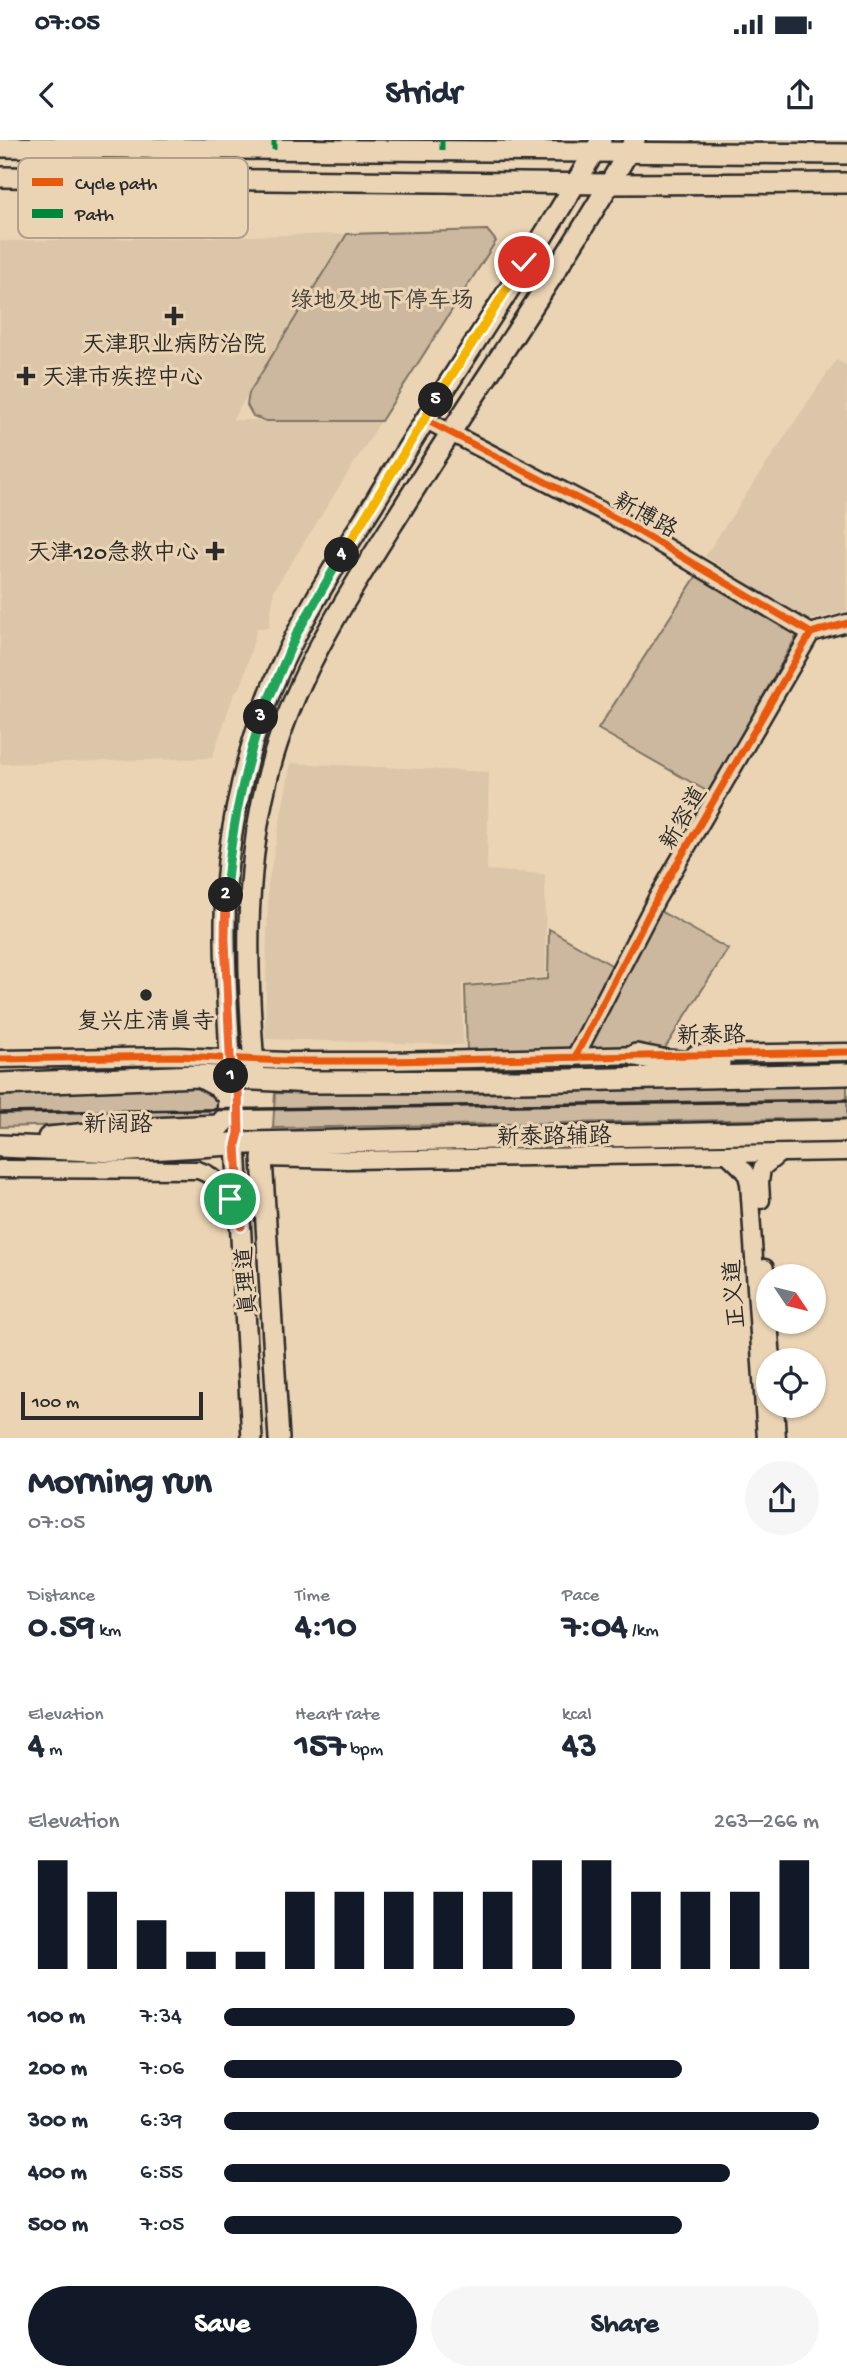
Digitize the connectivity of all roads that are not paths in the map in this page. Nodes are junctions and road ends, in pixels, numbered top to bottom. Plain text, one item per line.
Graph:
1 (99, 140) edge
2 (569, 140) edge
3 (274, 145) edge
4 (442, 145) edge
5 (627, 145) edge
6 (13, 146) edge
7 (131, 149) junction
8 (510, 151) junction
9 (597, 152) edge
10 (847, 154) edge
11 (34, 158) edge
12 (8, 177) edge
13 (248, 180) edge
14 (502, 183) junction
15 (847, 183) edge
16 (575, 184) junction
17 (608, 184) junction
18 (424, 419) junction
19 (450, 433) junction
20 (847, 623) edge
21 (811, 633) junction
22 (847, 1052) edge
23 (636, 1055) junction
24 (575, 1057) junction
25 (0, 1059) edge
26 (847, 1066) edge
27 (242, 1067) junction
28 (847, 1074) edge
29 (198, 1076) junction
30 (0, 1084) edge
31 (847, 1130) edge
32 (236, 1145) junction
33 (847, 1153) edge
34 (779, 1154) junction
35 (728, 1155) junction
36 (1, 1157) edge
37 (262, 1158) joint
38 (241, 1226) junction
39 (765, 1264) edge
40 (776, 1418) edge
41 (252, 1438) edge
42 (279, 1438) edge
43 (766, 1438) edge
44 (777, 1438) edge

1 - 7 main road
2 - 8 main road
3 - 4 main road
3 - 7 main road
4 - 8 main road
5 - 9 main road
5 - 10 main road
5 - 17 main road
6 - 7 main road
6 - 11 main road
6 - 12 main road
8 - 9 main road
9 - 14 main road
9 - 16 main road
13 - 14 main road
14 - 16 main road
15 - 17 main road
16 - 17 main road
16 - 18 main road
17 - 19 main road
18 - 19 street, 新博路
18 - 27 main road
19 - 21 street, 新博路
19 - 27 main road
20 - 21 street
21 - 24 street, 新容道
22 - 23 street, 新泰路
23 - 24 street, 新泰路
23 - 26 highway
24 - 27 street, 新泰路
25 - 27 street, 新泰路
27 - 28 highway
27 - 29 highway
29 - 30 highway
29 - 36 highway
31 - 32 highway, 新阔路
32 - 36 highway, 新阔路
32 - 38 main road, 真理道
33 - 34 street, 新泰路辅路
34 - 35 street, 新泰路辅路
34 - 39 street, 正义道
35 - 37 street, 新泰路辅路
35 - 43 street, 正义道
36 - 38 street
37 - 42 main road, 真理道
38 - 41 main road, 真理道
40 - 44 street

